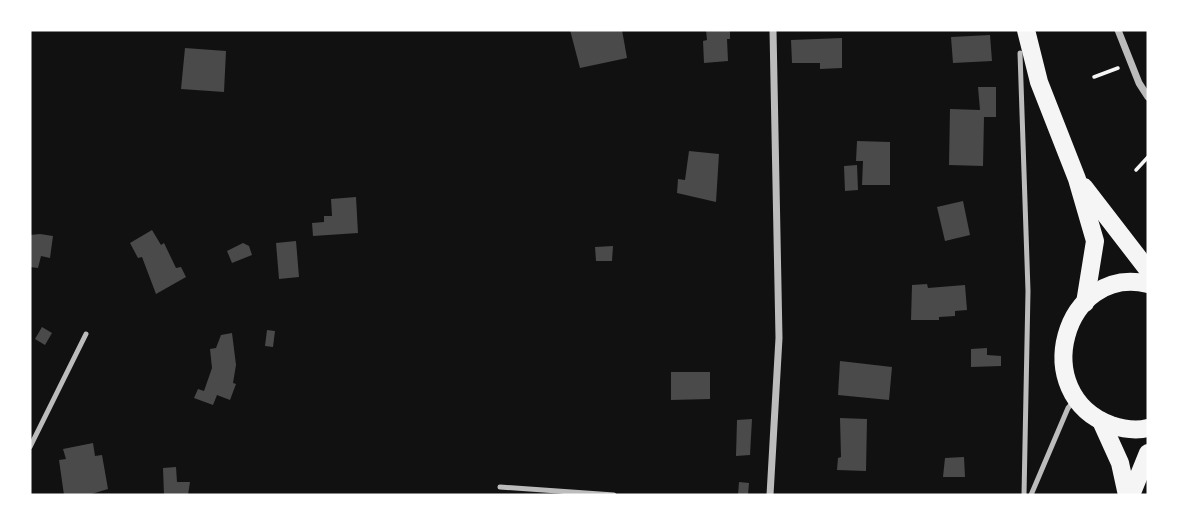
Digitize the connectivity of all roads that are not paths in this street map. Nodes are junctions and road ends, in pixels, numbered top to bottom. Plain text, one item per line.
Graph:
1 (773, 30) edge
2 (1026, 30) edge
3 (1118, 30) edge
4 (1020, 53) dead end
5 (1148, 97) edge
6 (1077, 179) junction
7 (1148, 270) edge
8 (1148, 284) edge
9 (1085, 303) junction
10 (86, 334) dead end
11 (1076, 398) junction
12 (1101, 421) junction
13 (1148, 428) edge
14 (30, 447) edge
15 (1148, 453) edge
16 (500, 486) dead end
17 (614, 495) edge
18 (770, 495) edge
19 (1024, 495) edge
20 (1031, 495) edge
21 (1129, 495) edge

1 - 18 street
2 - 6 main road
3 - 5 street
4 - 19 lane
6 - 7 main road
6 - 9 main road
8 - 9 main road
9 - 11 main road
10 - 14 lane
11 - 12 main road
11 - 20 lane
12 - 13 main road
12 - 21 main road
15 - 21 main road
16 - 17 lane

